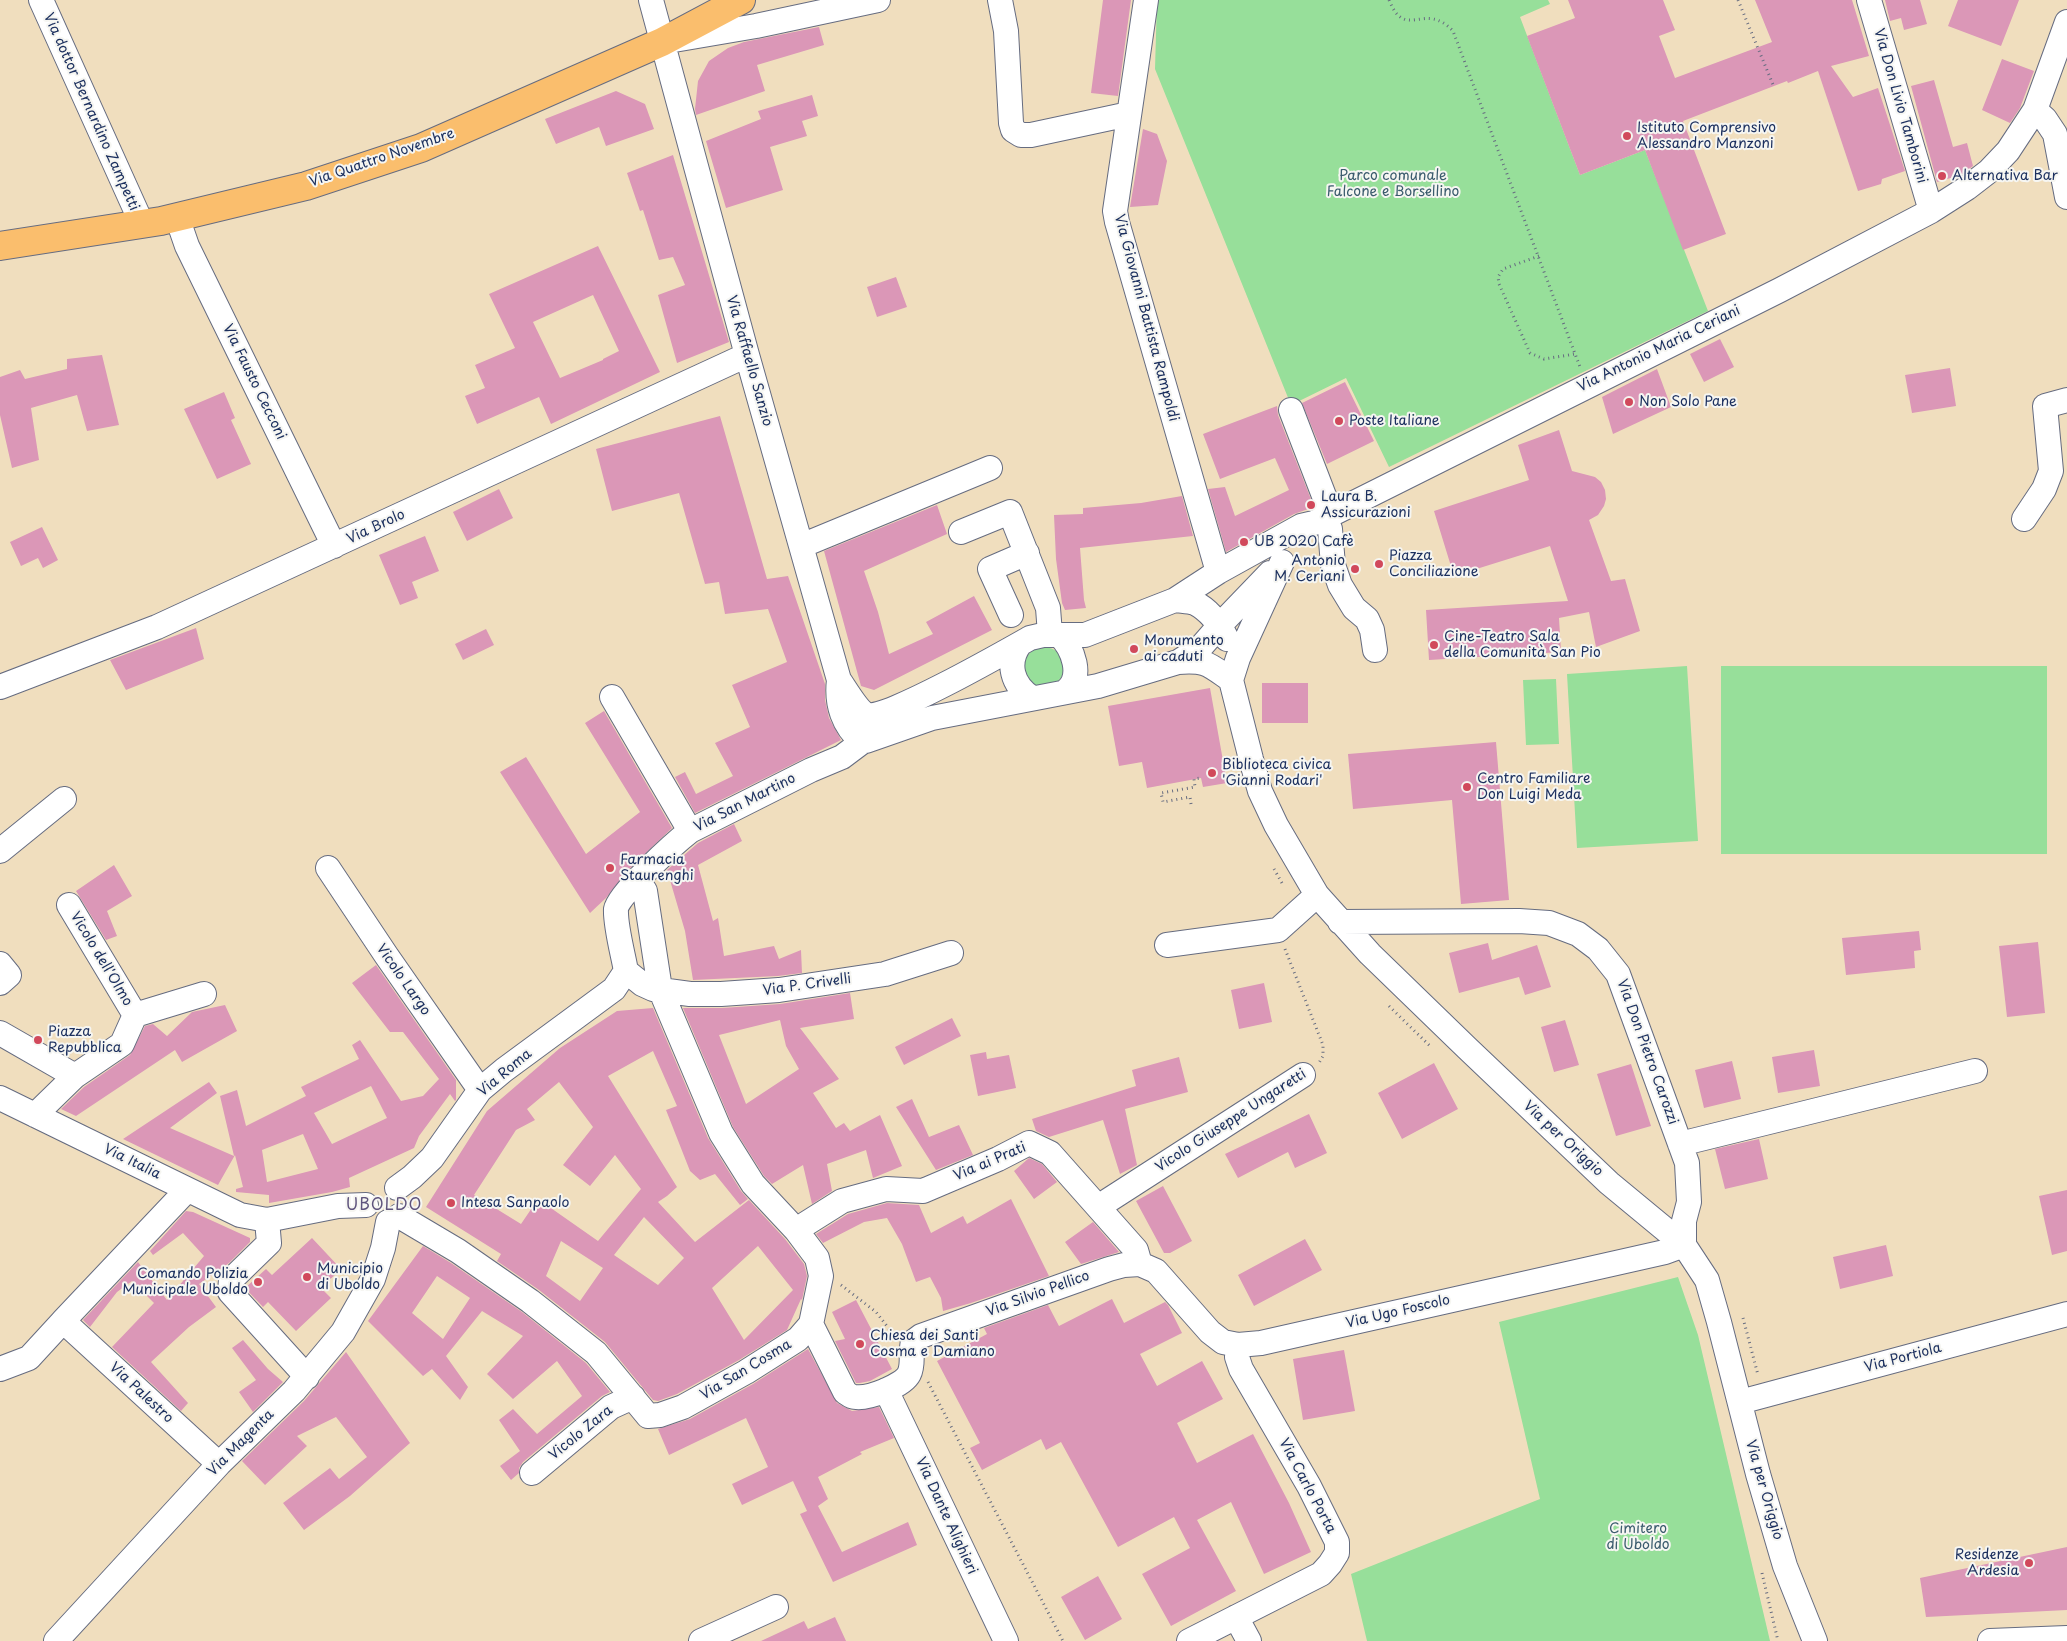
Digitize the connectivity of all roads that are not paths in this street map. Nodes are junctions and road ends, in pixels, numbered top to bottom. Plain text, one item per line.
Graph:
1 (41, 0) edge
2 (651, 0) edge
3 (741, 0) edge
4 (878, 0) edge
5 (1000, 0) edge
6 (1146, 0) edge
7 (1869, 0) edge
8 (2067, 22) edge
9 (756, 26) junction
10 (662, 42) junction
11 (2035, 110) junction
12 (1129, 114) junction
13 (2067, 197) edge
14 (1931, 211) junction
15 (177, 217) junction
16 (142, 224) junction
17 (0, 246) edge
18 (747, 355) junction
19 (2067, 400) edge
20 (1291, 410) dead end
21 (990, 468) dead end
22 (1323, 518) junction
23 (2024, 519) dead end
24 (961, 532) dead end
25 (334, 546) junction
26 (801, 546) junction
27 (1027, 553) junction
28 (1282, 562) junction
29 (1218, 572) junction
30 (1175, 600) junction
31 (1011, 616) dead end
32 (1220, 625) junction
33 (1055, 635) junction
34 (1020, 644) junction
35 (1375, 650) dead end
36 (1178, 662) junction
37 (1234, 669) junction
38 (839, 680) junction
39 (0, 687) edge
40 (1066, 692) junction
41 (612, 697) dead end
42 (1032, 698) junction
43 (892, 710) junction
44 (862, 742) junction
45 (64, 799) dead end
46 (690, 831) junction
47 (0, 850) edge
48 (328, 868) dead end
49 (638, 880) junction
50 (1309, 902) junction
51 (69, 905) dead end
52 (1340, 922) junction
53 (1167, 945) dead end
54 (951, 953) dead end
55 (0, 964) edge
56 (626, 971) junction
57 (0, 983) edge
58 (660, 989) junction
59 (204, 994) dead end
60 (135, 1016) junction
61 (0, 1033) edge
62 (1974, 1071) dead end
63 (1303, 1075) road end
64 (75, 1076) junction
65 (480, 1090) junction
66 (4, 1106) edge
67 (35, 1115) junction
68 (1680, 1144) junction
69 (397, 1188) junction
70 (188, 1190) junction
71 (366, 1205) junction
72 (1098, 1207) junction
73 (394, 1219) junction
74 (267, 1220) junction
75 (796, 1230) junction
76 (1684, 1245) junction
77 (1140, 1264) junction
78 (2067, 1314) edge
79 (63, 1321) junction
80 (811, 1324) junction
81 (1238, 1345) junction
82 (0, 1369) edge
83 (307, 1377) junction
84 (886, 1390) junction
85 (633, 1397) junction
86 (1740, 1402) junction
87 (219, 1464) junction
88 (532, 1473) dead end
89 (1797, 1598) junction
90 (776, 1607) dead end
91 (1236, 1617) junction
92 (2067, 1638) edge
93 (56, 1641) edge
94 (701, 1641) edge
95 (1006, 1641) edge
96 (1188, 1641) edge
97 (1249, 1641) edge
98 (1804, 1641) edge
99 (1815, 1641) edge
100 (1990, 1641) edge

1 - 16 street, Via dottor Bernardino Zampetti
2 - 10 street, Via Raffaello Sanzio
3 - 9 street
3 - 10 main road, Via Quattro Novembre
4 - 9 street
5 - 12 street
6 - 12 street, Via Giovanni Battista Rampoldi
7 - 14 street, Via Don Livio Tamborini
8 - 11 street, Via Antonio Maria Ceriani
9 - 10 street
10 - 15 main road, Via Quattro Novembre
10 - 18 street, Via Raffaello Sanzio
11 - 13 street
11 - 14 street, Via Antonio Maria Ceriani
12 - 29 street, Via Giovanni Battista Rampoldi
14 - 22 street, Via Antonio Maria Ceriani
15 - 16 main road, Via Quattro Novembre
15 - 25 street, Via Fausto Cecconi
16 - 17 main road, Via Quattro Novembre
18 - 25 street, Via Brolo
18 - 26 street, Via Raffaello Sanzio
19 - 23 street
20 - 22 street
21 - 26 street
22 - 28 street, Via San Martino
22 - 29 street, Via Antonio Maria Ceriani
22 - 35 street
24 - 27 street
25 - 39 street, Via Brolo
26 - 38 street, Via Raffaello Sanzio
27 - 31 street
27 - 33 street
28 - 32 street, Via San Martino
28 - 37 street
29 - 30 street, Via Antonio Maria Ceriani
30 - 32 street, Via per Origgio
30 - 33 street, Via San Martino
32 - 36 street, Via San Martino
32 - 37 street, Via per Origgio
33 - 34 street, Via San Martino
33 - 40 street
34 - 42 street
34 - 43 street, Via San Martino
36 - 37 street
36 - 40 street, Via San Martino
37 - 50 street, Via per Origgio
38 - 43 street, Via San Martino
38 - 44 street
40 - 42 street, Via San Martino
41 - 46 street
42 - 44 street, Via San Martino
43 - 44 street, Via San Martino
44 - 46 street, Via San Martino
45 - 47 street
46 - 49 street, Via San Martino
48 - 65 street, Vicolo Largo
49 - 56 street, Via San Martino
49 - 58 street
50 - 52 street, Via per Origgio
50 - 53 street
51 - 60 street, Vicolo dell'Olmo
52 - 68 street, Via Don Pietro Carozzi
52 - 76 street, Via per Origgio
54 - 58 street, Via P. Crivelli
55 - 57 street
56 - 58 street, Via P. Crivelli
56 - 65 street, Via Roma
58 - 75 street
59 - 60 street
60 - 64 street, Vicolo dell'Olmo
61 - 64 street
62 - 68 street
63 - 72 street, Vicolo Giuseppe Ungaretti
64 - 67 street
65 - 69 street, Via Roma
66 - 67 street, Via Italia
67 - 70 street, Via Italia
68 - 76 street, Via Don Pietro Carozzi
69 - 71 street
69 - 73 street
70 - 74 street, Via Italia
70 - 79 street
71 - 73 street
71 - 74 street
72 - 75 street, Via ai Prati
72 - 77 street, Via ai Prati
73 - 83 street, Via Magenta
73 - 85 street, Via San Cosma
74 - 83 street
75 - 80 street
76 - 81 street, Via Ugo Foscolo
76 - 86 street, Via per Origgio
77 - 81 street, Via Ugo Foscolo
77 - 84 street, Via Silvio Pellico
78 - 86 street, Via Portiola
79 - 82 street
79 - 87 street, Via Palestro
80 - 84 street, Via Silvio Pellico
80 - 85 street, Via San Cosma
81 - 91 street, Via Carlo Porta
83 - 87 street, Via Magenta
84 - 95 street, Via Dante Alighieri
85 - 88 street, Vicolo Zara
86 - 89 street, Via per Origgio
87 - 93 street, Via Magenta
89 - 98 street
89 - 99 street, Via per Origgio
90 - 94 street
91 - 96 street, Via Carlo Porta
91 - 97 street
92 - 100 street

